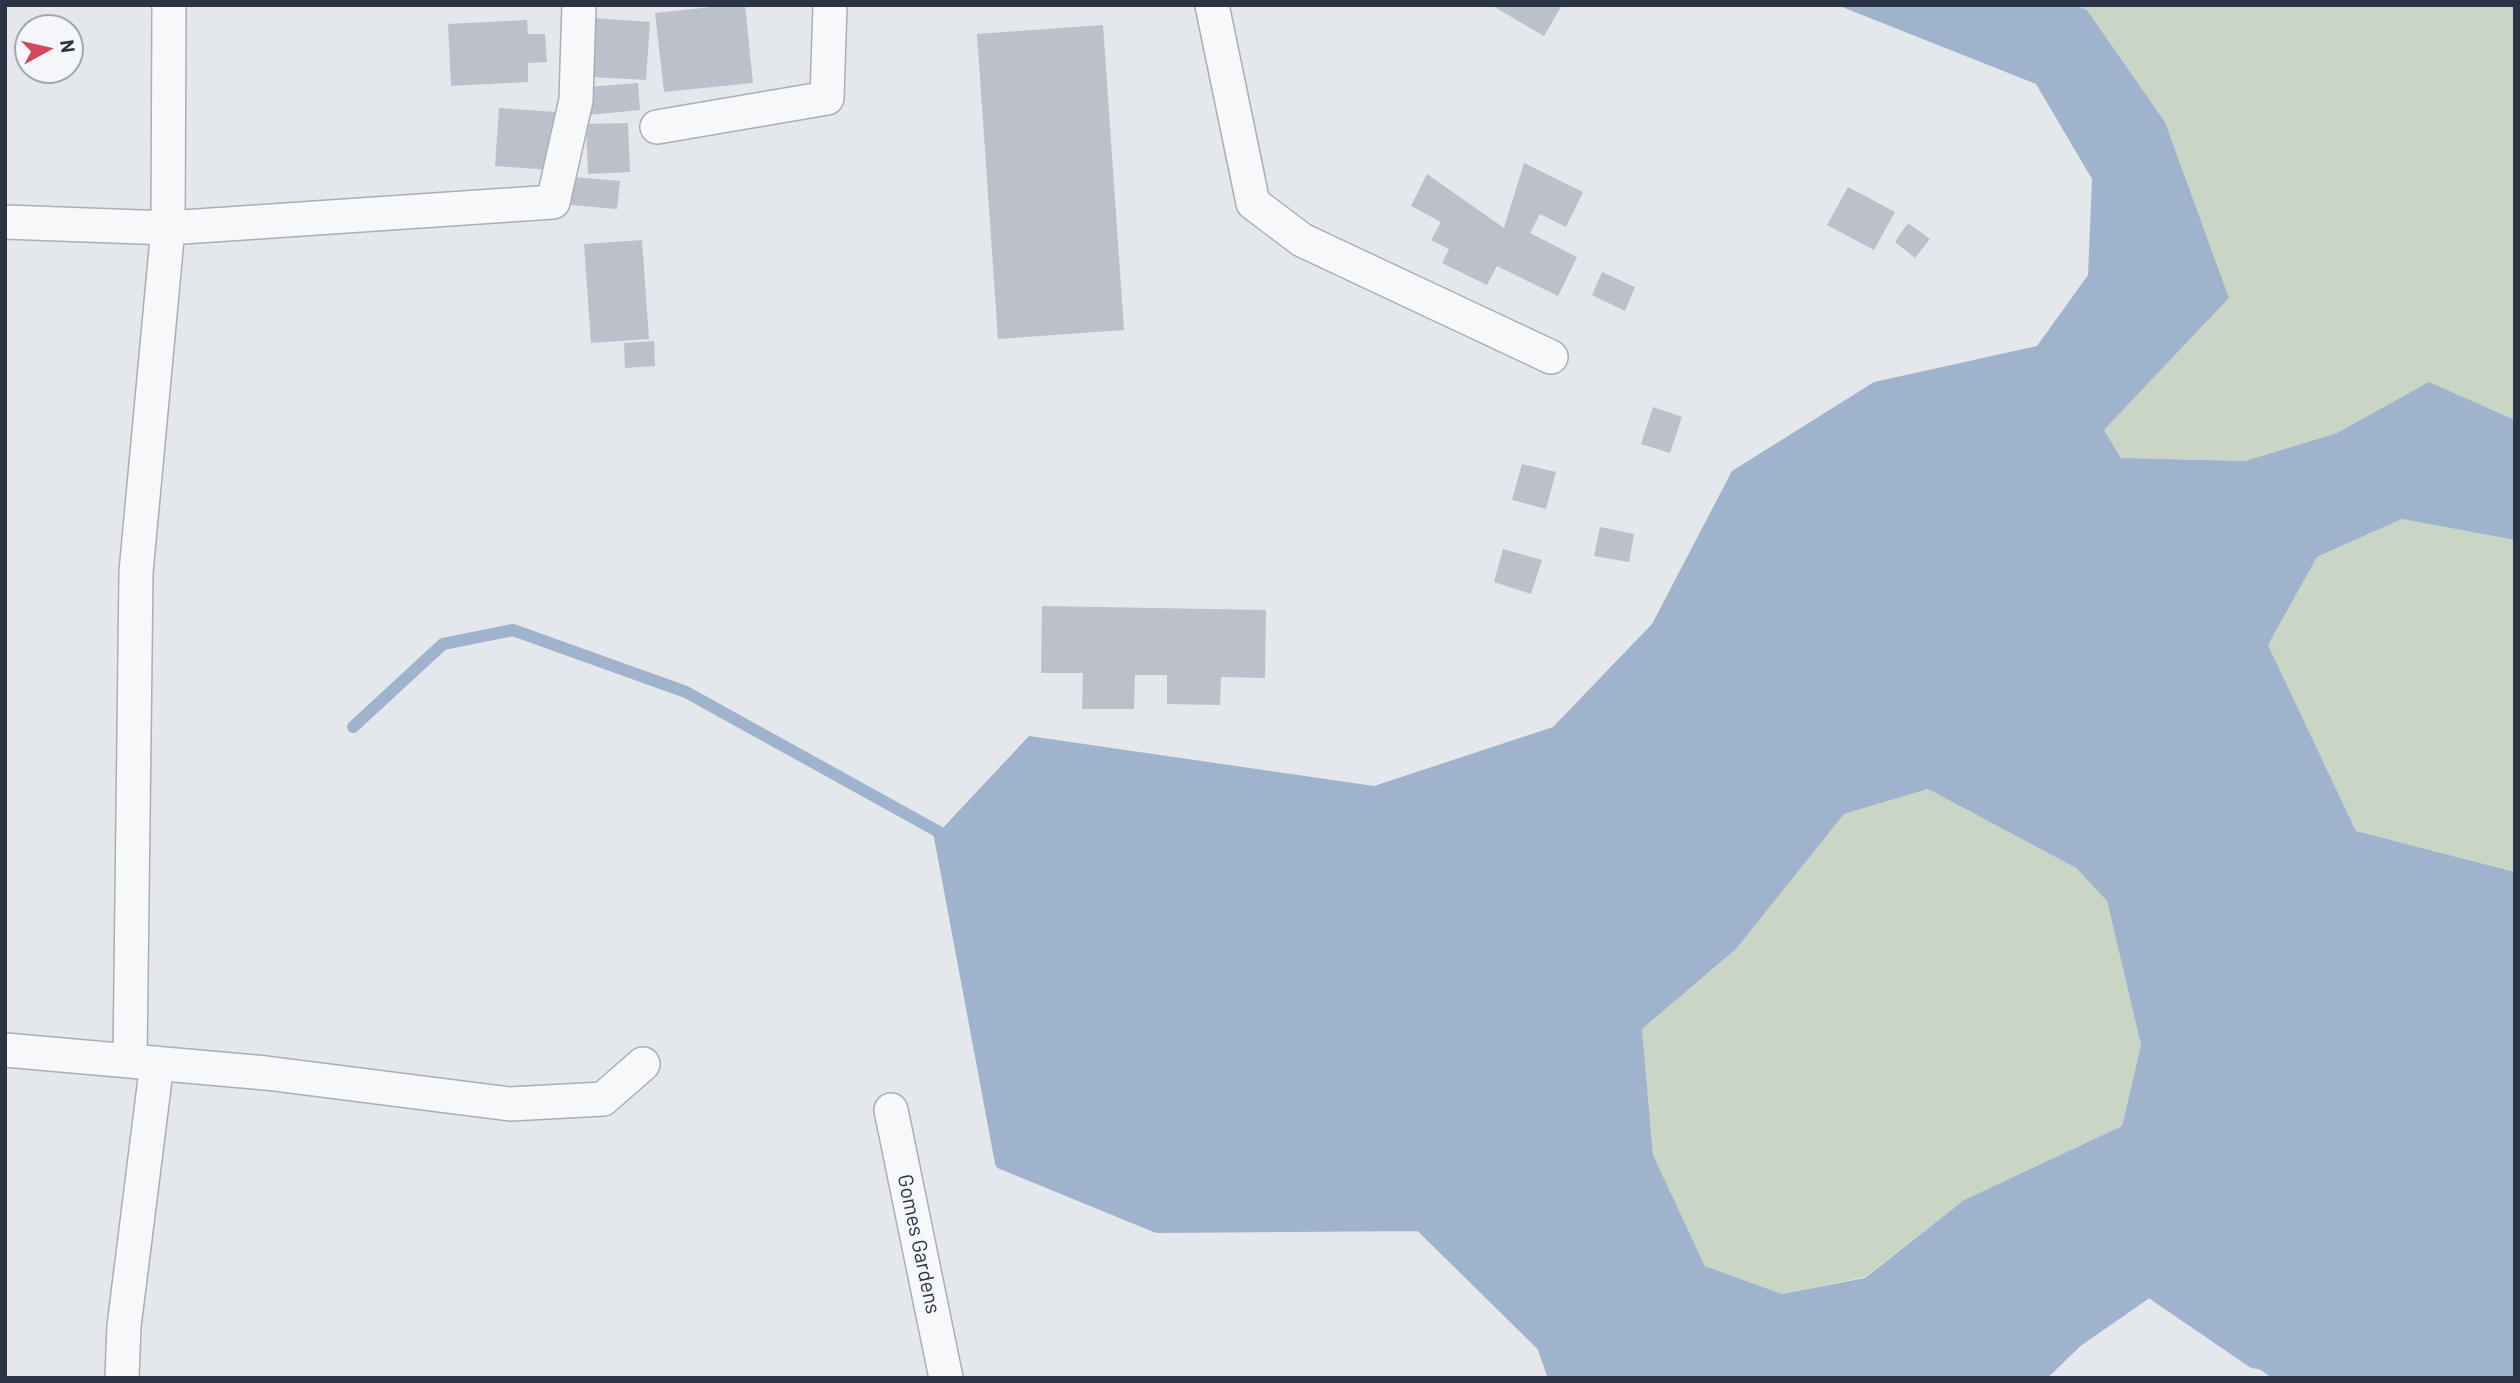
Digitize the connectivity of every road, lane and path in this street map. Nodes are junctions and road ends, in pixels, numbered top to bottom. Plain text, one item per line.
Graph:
1 (169, 5) edge
2 (579, 5) edge
3 (830, 5) edge
4 (1212, 5) edge
5 (657, 127) dead end
6 (5, 222) edge
7 (168, 228) junction
8 (1550, 357) dead end
9 (5, 1050) edge
10 (143, 1062) junction
11 (643, 1064) dead end
12 (891, 1110) dead end
13 (122, 1378) edge
14 (946, 1378) edge

1 - 7 street
2 - 7 street
3 - 5 street
4 - 8 street
6 - 7 street
7 - 10 street
9 - 10 street
10 - 11 street
10 - 13 street
12 - 14 street, Gomes Gardens

